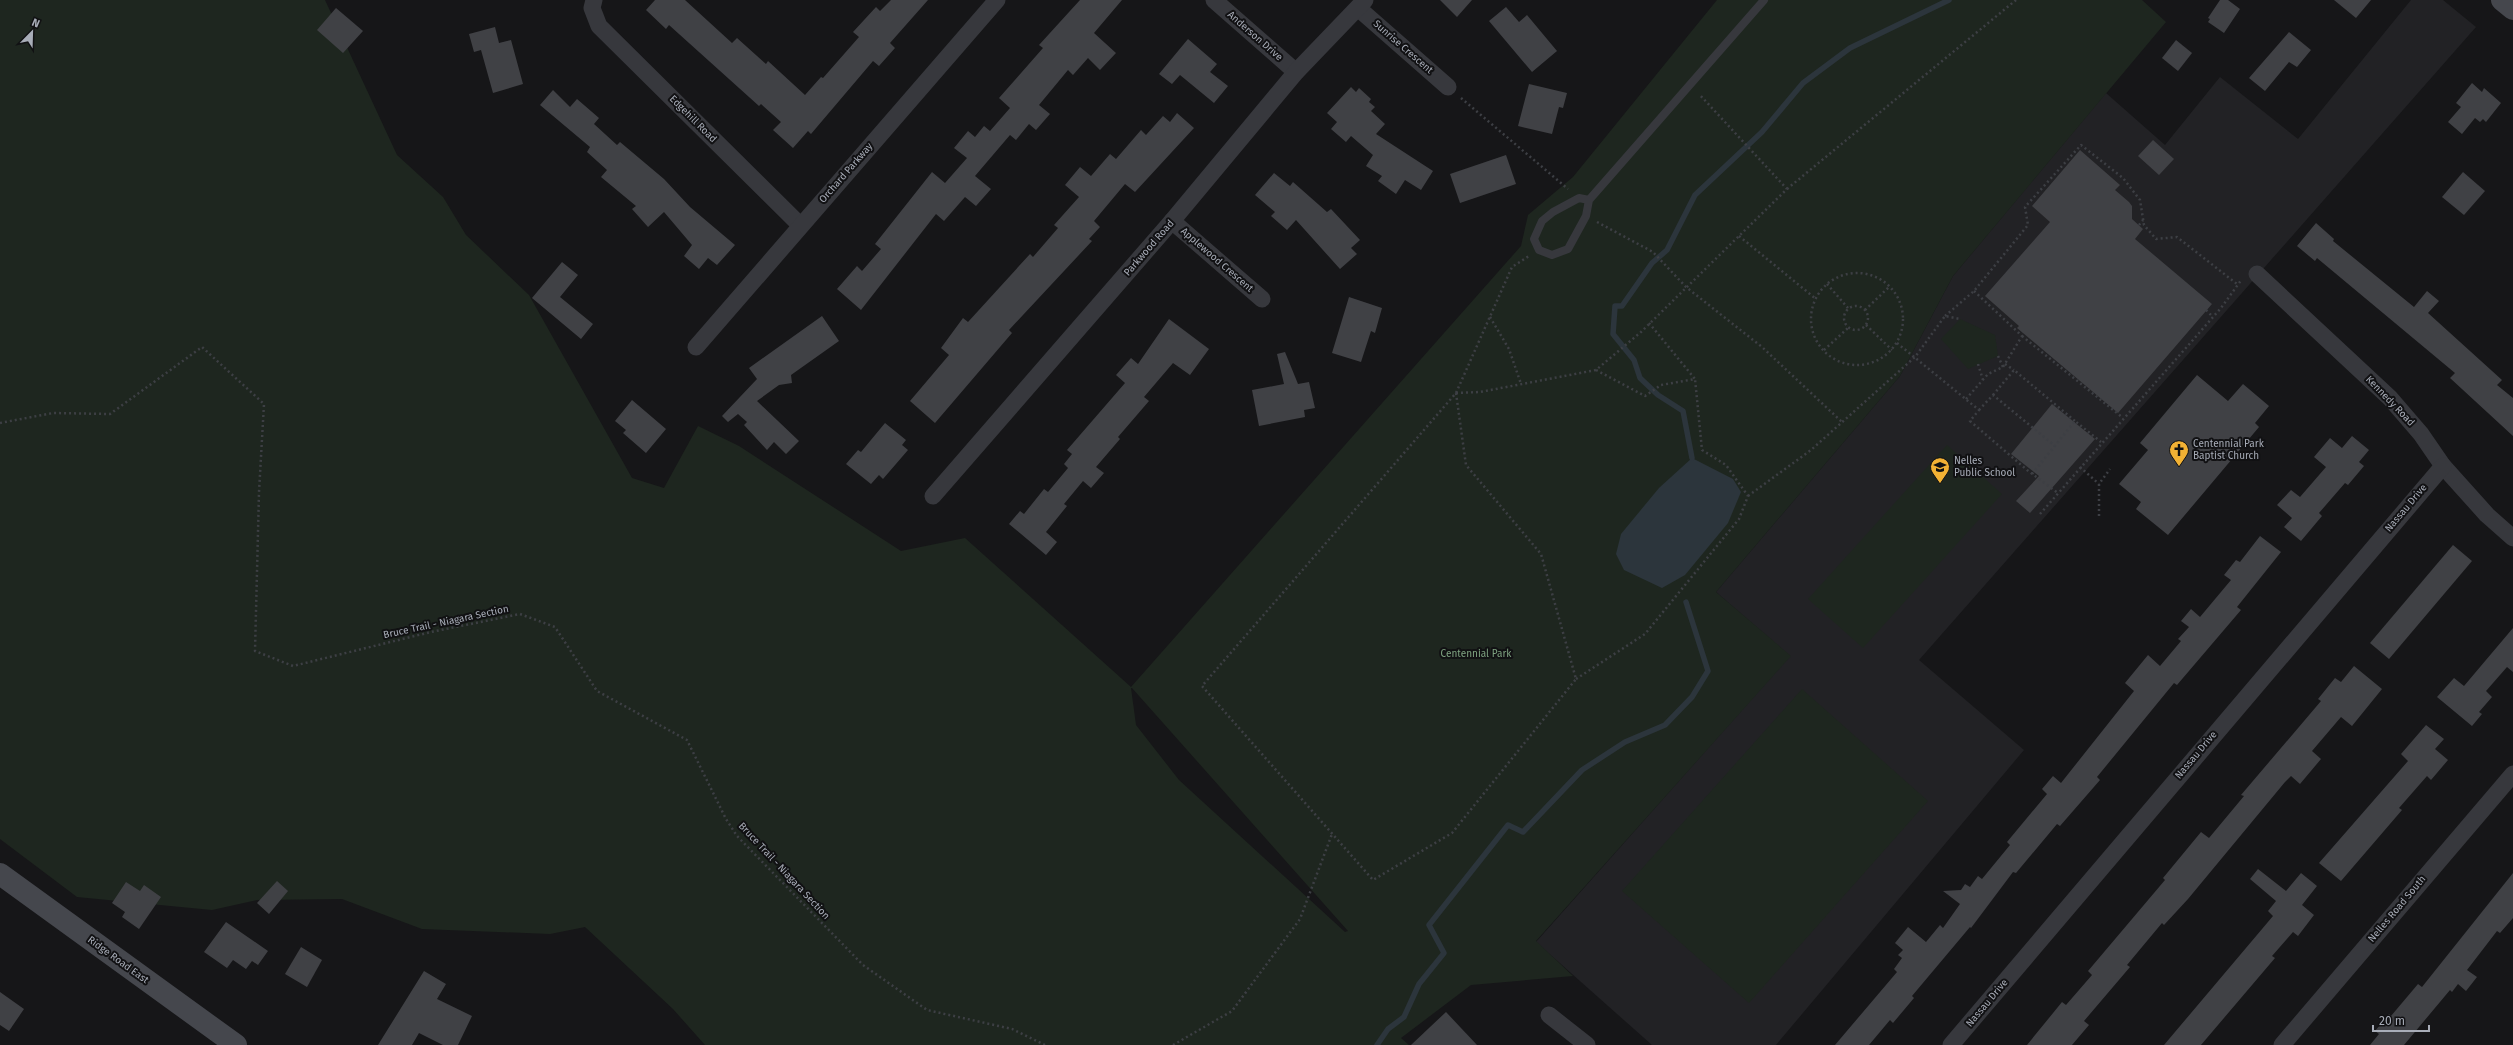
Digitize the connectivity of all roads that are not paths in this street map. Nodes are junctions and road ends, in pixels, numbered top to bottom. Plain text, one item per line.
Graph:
1 (997, 0) edge
2 (1214, 0) edge
3 (1764, 0) edge
4 (2502, 0) edge
5 (593, 4) edge
6 (1361, 4) edge
7 (2513, 9) edge
8 (1296, 72) junction
9 (1448, 87) road end
10 (1589, 200) junction
11 (1172, 221) junction
12 (800, 225) junction
13 (2252, 274) road end
14 (1262, 299) dead end
15 (696, 347) dead end
16 (2443, 466) junction
17 (933, 496) dead end
18 (2513, 538) edge
19 (2513, 774) edge
20 (0, 874) edge
21 (1549, 1015) dead end
22 (236, 1045) edge
23 (1588, 1045) edge
24 (1951, 1045) edge
25 (2282, 1045) edge

1 - 12 street, Orchard Parkway
2 - 8 street, Anderson Drive
3 - 10 lane
4 - 7 main road
5 - 12 street, Edgehill Road
6 - 8 street, Parkwood Road
6 - 9 street, Sunrise Crescent
8 - 11 street, Parkwood Road
10 - 10 lane
11 - 14 street, Applewood Crescent
11 - 17 street, Parkwood Road
12 - 15 street, Orchard Parkway
13 - 16 street, Kennedy Road
16 - 18 street, Kennedy Road
16 - 24 street, Nassau Drive
19 - 25 street, Nelles Road South
20 - 22 main road, Ridge Road East
21 - 23 street

